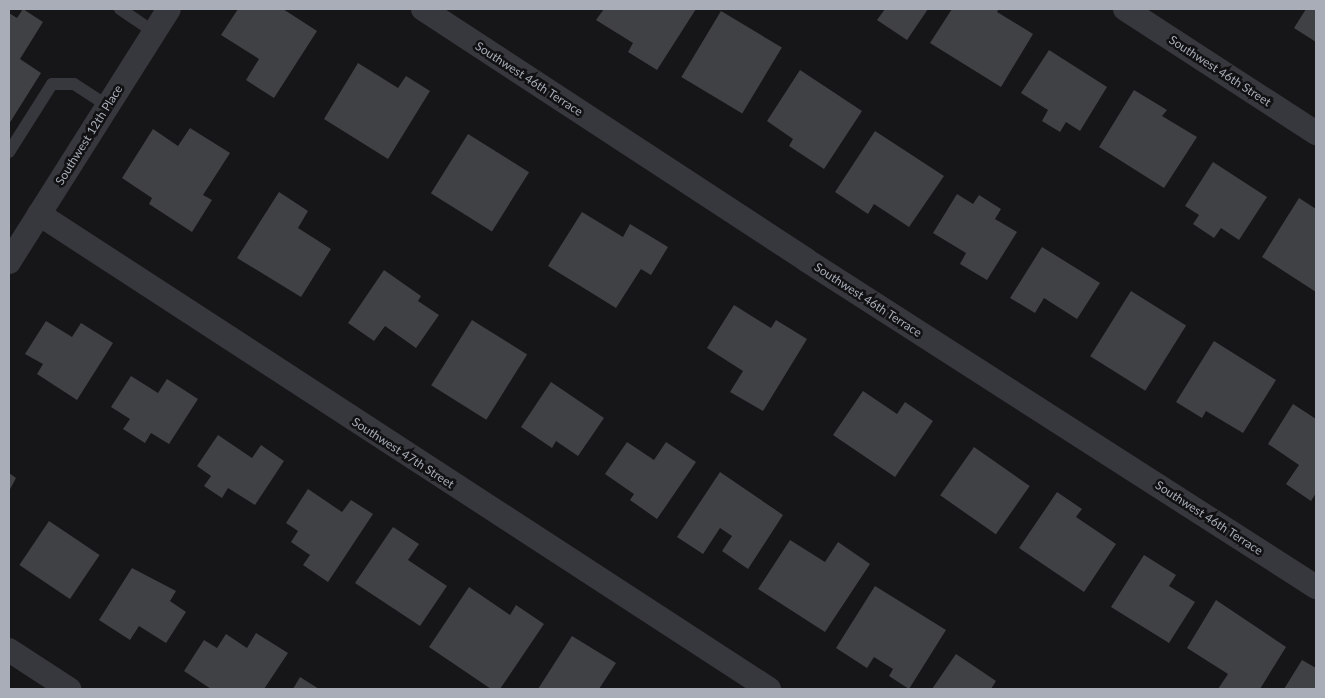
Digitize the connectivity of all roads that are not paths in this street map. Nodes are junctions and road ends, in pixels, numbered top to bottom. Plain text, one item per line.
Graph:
1 (120, 9) edge
2 (169, 9) edge
3 (423, 9) edge
4 (1125, 9) edge
5 (154, 32) junction
6 (108, 106) junction
7 (1316, 133) edge
8 (9, 152) edge
9 (39, 214) junction
10 (9, 262) edge
11 (1316, 587) edge
12 (9, 650) edge
13 (69, 689) edge
14 (769, 689) edge

1 - 5 lane
2 - 5 street, Southwest 12th Place
3 - 11 street, Southwest 46th Terrace
4 - 7 street, Southwest 46th Street
5 - 6 street, Southwest 12th Place
6 - 8 lane
6 - 9 street, Southwest 12th Place
9 - 10 street, Southwest 12th Place
9 - 14 street, Southwest 47th Street
12 - 13 street

